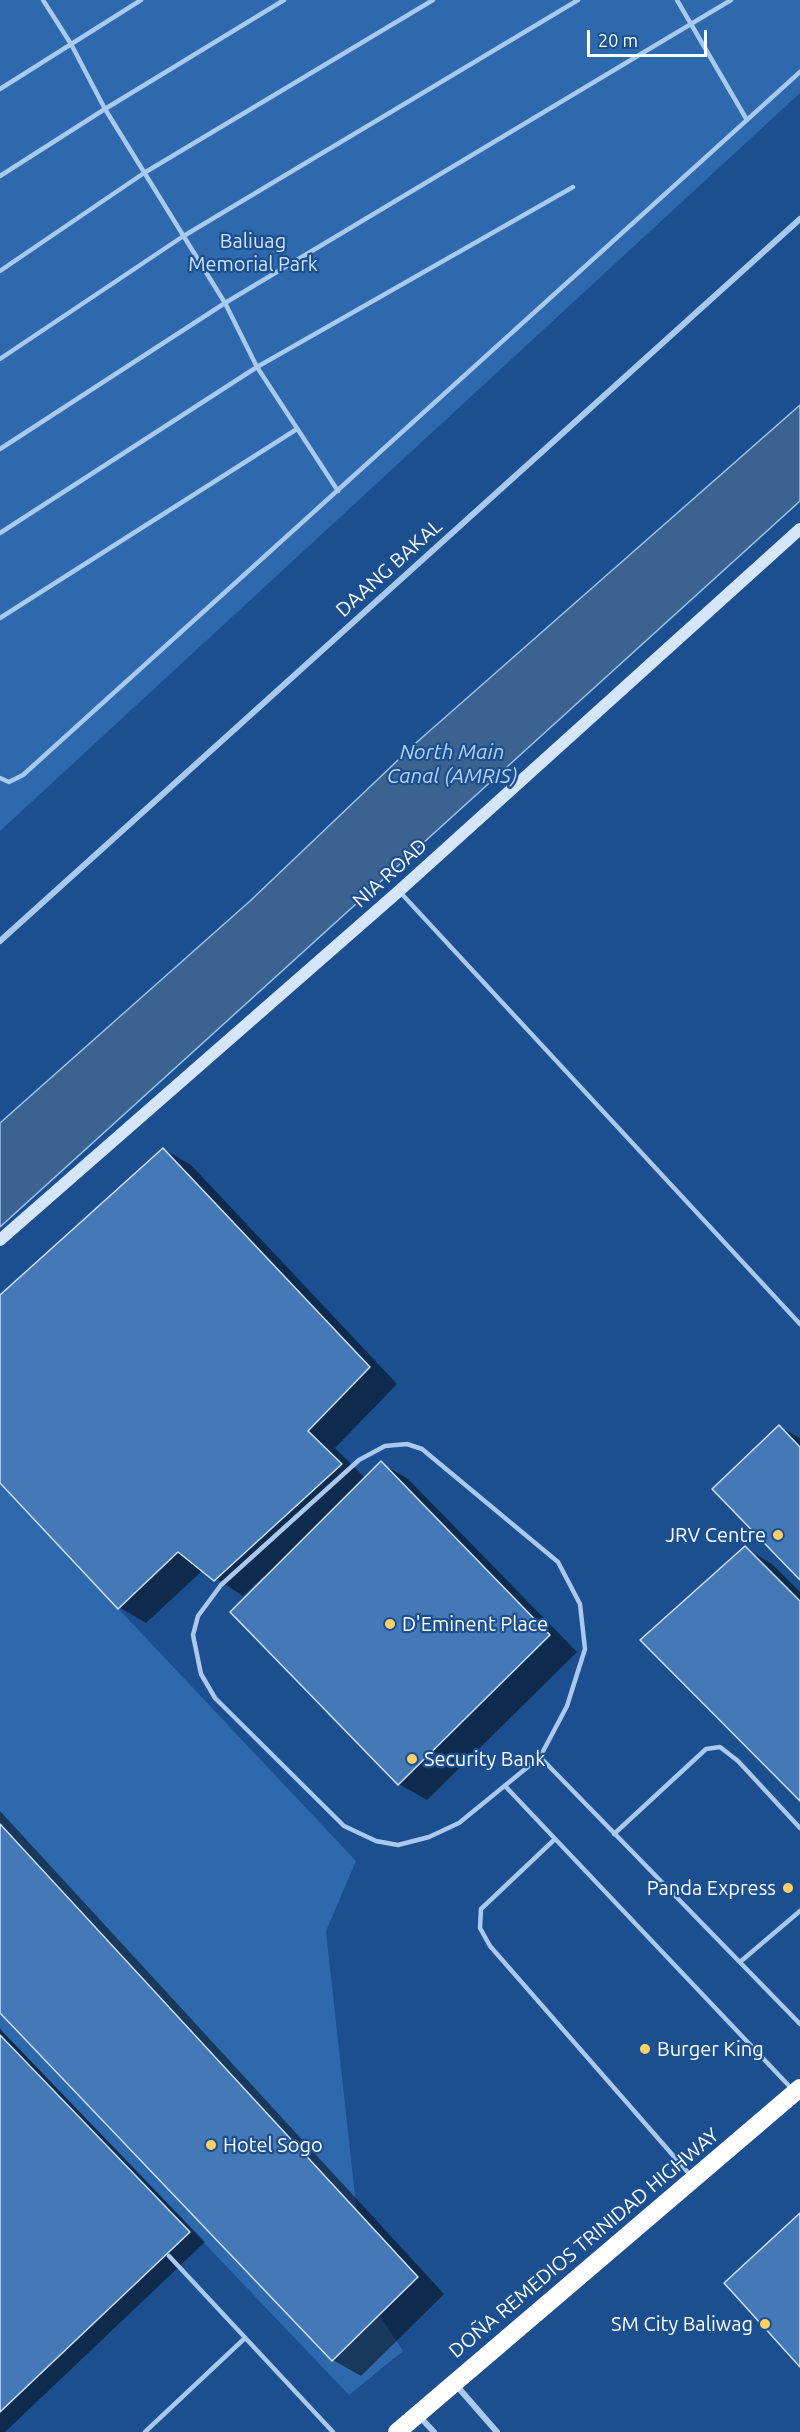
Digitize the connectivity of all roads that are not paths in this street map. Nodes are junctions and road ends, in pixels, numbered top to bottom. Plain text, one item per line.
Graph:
1 (43, 0) edge
2 (141, 0) edge
3 (284, 0) edge
4 (433, 0) edge
5 (578, 0) edge
6 (677, 0) edge
7 (731, 0) edge
8 (690, 25) junction
9 (71, 44) junction
10 (800, 72) edge
11 (0, 89) edge
12 (105, 109) junction
13 (747, 120) junction
14 (144, 173) junction
15 (0, 176) edge
16 (573, 187) dead end
17 (800, 219) edge
18 (182, 237) junction
19 (0, 271) edge
20 (225, 303) junction
21 (0, 359) edge
22 (257, 367) junction
23 (297, 429) junction
24 (0, 449) edge
25 (338, 491) junction
26 (800, 529) edge
27 (0, 533) edge
28 (0, 618) edge
29 (0, 778) edge
30 (399, 891) junction
31 (0, 941) edge
32 (0, 1240) edge
33 (800, 1324) edge
34 (540, 1757) junction
35 (506, 1787) junction
36 (800, 1828) edge
37 (614, 1834) junction
38 (555, 1839) junction
39 (800, 1911) edge
40 (740, 1962) junction
41 (800, 2024) edge
42 (797, 2090) edge
43 (693, 2179) junction
44 (169, 2256) dead end
45 (245, 2338) junction
46 (454, 2383) junction
47 (418, 2414) junction
48 (146, 2432) edge
49 (333, 2432) edge
50 (397, 2432) edge
51 (434, 2432) edge
52 (497, 2432) edge

1 - 9 lane
2 - 9 lane
3 - 12 lane
4 - 14 lane
5 - 18 lane
6 - 8 lane
7 - 8 lane
8 - 13 lane
8 - 20 lane
9 - 11 lane
9 - 12 lane
10 - 13 lane
12 - 14 lane
12 - 15 lane
13 - 25 lane
14 - 18 lane
14 - 19 lane
16 - 22 lane
17 - 31 street, DAANG BAKAL
18 - 20 lane
18 - 21 lane
20 - 22 lane
20 - 24 lane
22 - 23 lane
22 - 27 lane
23 - 25 lane
23 - 28 lane
25 - 29 lane
26 - 30 street, NIA ROAD
30 - 32 street, NIA ROAD
30 - 33 lane
34 - 35 lane
34 - 35 lane
34 - 37 lane
35 - 38 lane
36 - 37 lane
37 - 40 lane
38 - 42 lane
38 - 43 lane
39 - 40 lane
40 - 41 lane
42 - 43 highway, DOÑA REMEDIOS TRINIDAD HIGHWAY
43 - 46 highway, DOÑA REMEDIOS TRINIDAD HIGHWAY
44 - 45 lane
45 - 48 lane
45 - 49 lane
46 - 47 highway, DOÑA REMEDIOS TRINIDAD HIGHWAY
46 - 52 street
47 - 50 highway, DOÑA REMEDIOS TRINIDAD HIGHWAY
47 - 51 street

